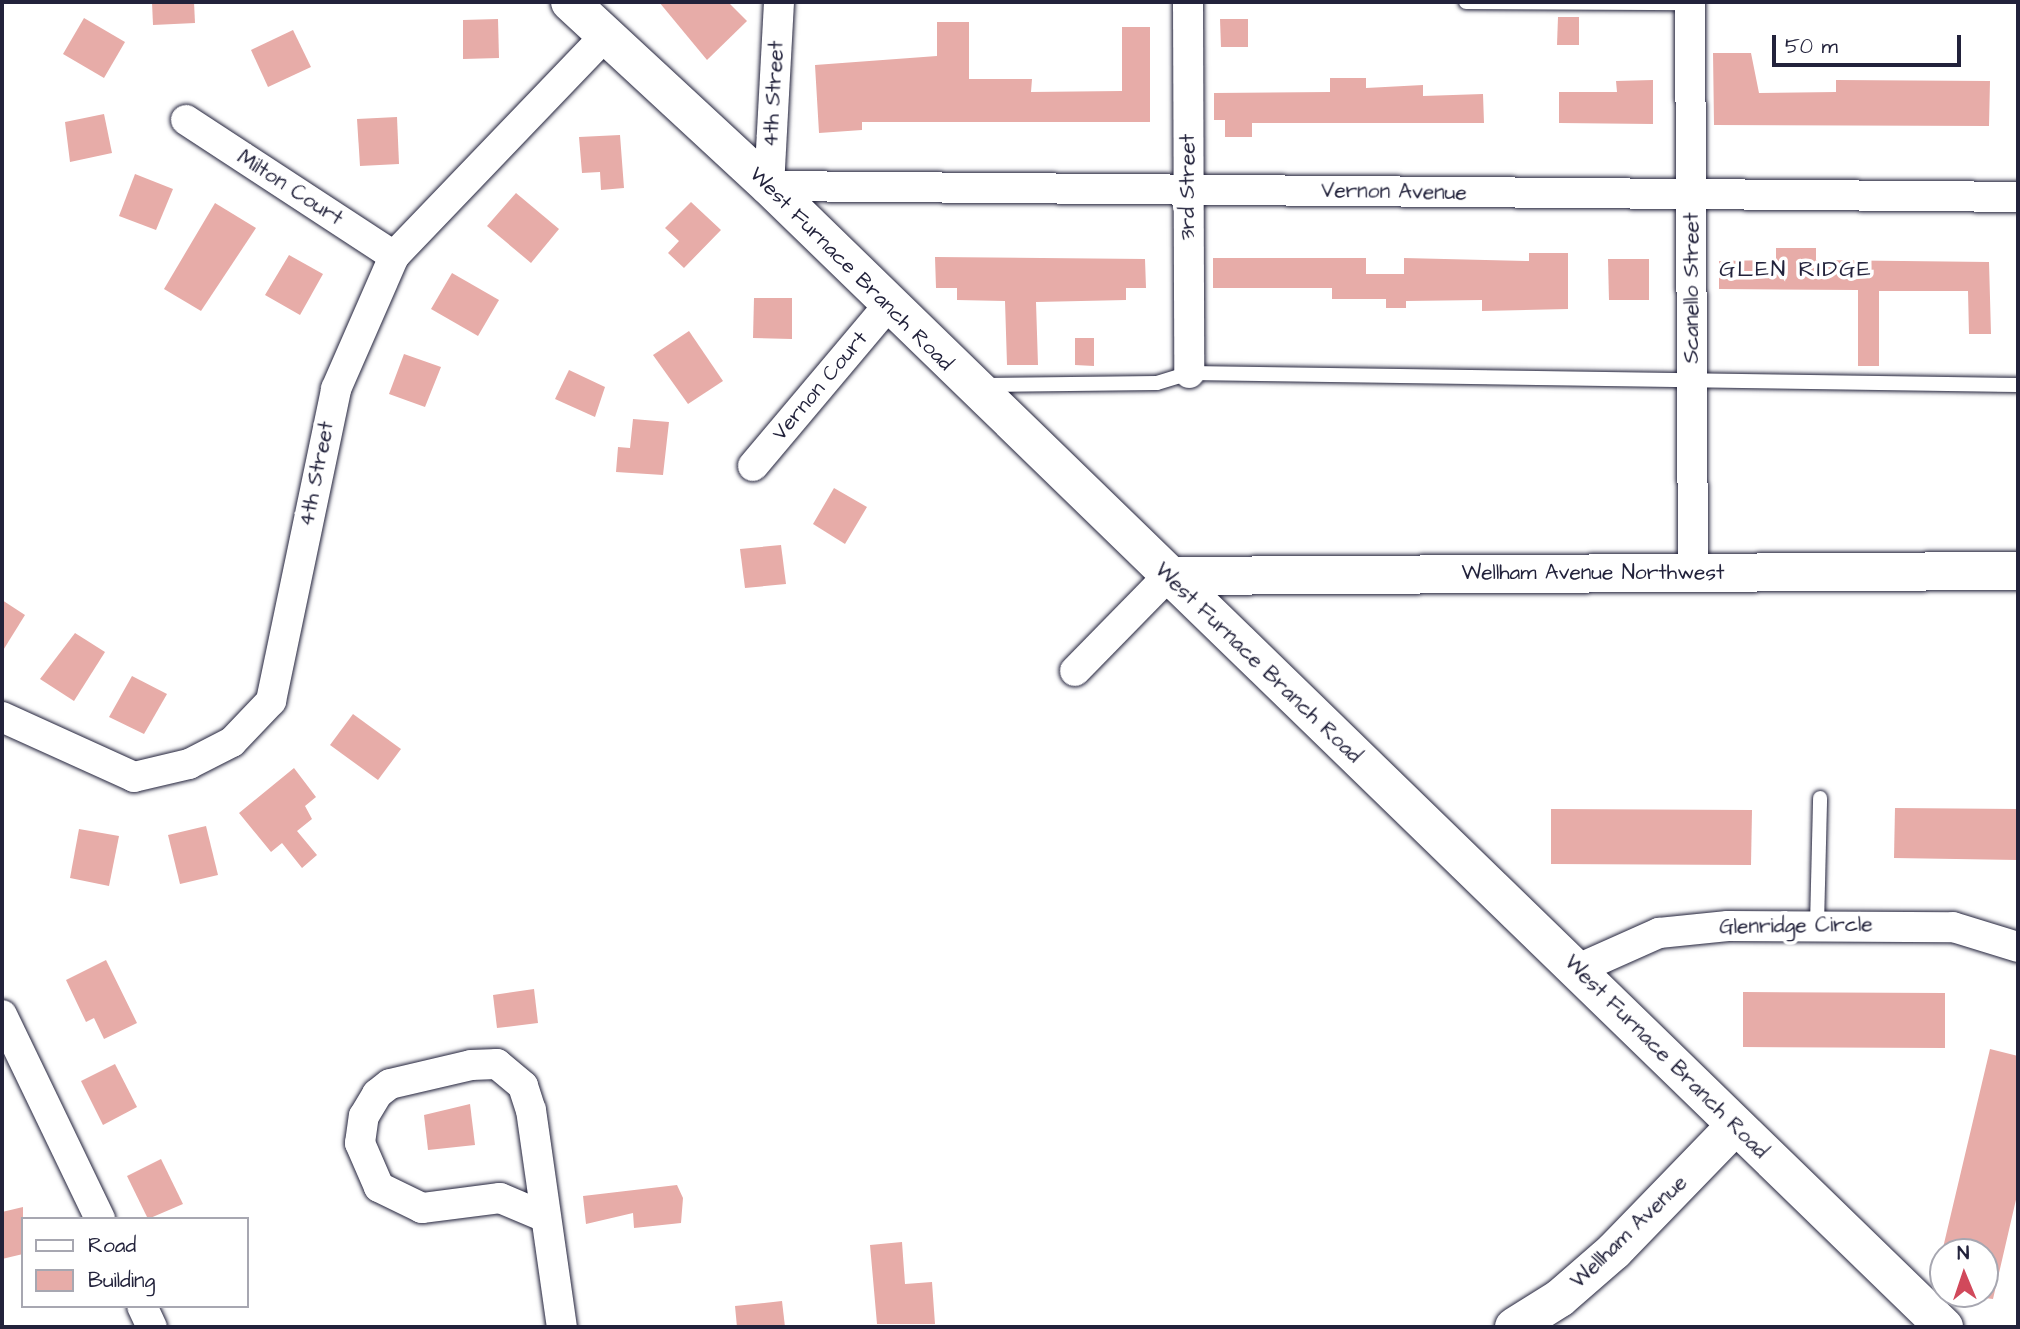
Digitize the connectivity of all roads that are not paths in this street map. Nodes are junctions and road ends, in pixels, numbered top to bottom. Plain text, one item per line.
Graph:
1 (570, 2) edge
2 (779, 2) edge
3 (1188, 2) edge
4 (1466, 2) edge
5 (1690, 3) edge
6 (605, 36) junction
7 (186, 120) dead end
8 (769, 186) junction
9 (1188, 190) junction
10 (1691, 194) junction
11 (2018, 197) edge
12 (394, 256) junction
13 (887, 307) junction
14 (1189, 373) junction
15 (1692, 382) junction
16 (2018, 385) edge
17 (969, 386) junction
18 (753, 466) dead end
19 (2018, 570) edge
20 (1693, 573) junction
21 (1168, 576) junction
22 (1075, 671) dead end
23 (2, 719) edge
24 (1820, 798) dead end
25 (1817, 925) junction
26 (2018, 947) edge
27 (1578, 969) junction
28 (2, 1015) edge
29 (1735, 1126) junction
30 (99, 1217) edge
31 (545, 1217) junction
32 (143, 1308) edge
33 (1527, 1323) edge
34 (152, 1327) edge
35 (562, 1327) edge
36 (1944, 1327) edge

1 - 6 street, West Furnace Branch Road
2 - 8 street, 4th Street
3 - 9 street, 3rd Street
4 - 5 lane
5 - 10 street, Scanello Street
6 - 8 street, West Furnace Branch Road
6 - 12 street, 4th Street
7 - 12 street, Milton Court
8 - 9 street, Vernon Avenue
8 - 13 street, West Furnace Branch Road
9 - 10 street, Vernon Avenue
9 - 14 street, 3rd Street
10 - 11 street, Vernon Avenue
10 - 15 street, Scanello Street
12 - 23 street, 4th Street
13 - 17 street, West Furnace Branch Road
13 - 18 street, Vernon Court
14 - 15 lane
14 - 17 lane
15 - 16 lane
15 - 20 street, Scanello Street
17 - 21 street, West Furnace Branch Road
19 - 20 street, Wellham Avenue Northwest
20 - 21 street, Wellham Avenue Northwest
21 - 22 street
21 - 27 street, West Furnace Branch Road
24 - 25 lane
25 - 26 street, Glenridge Circle
25 - 27 street, Glenridge Circle
27 - 29 street, West Furnace Branch Road
28 - 30 street
29 - 33 street, Wellham Avenue
29 - 36 street, West Furnace Branch Road
31 - 31 street
31 - 35 street
32 - 34 street

